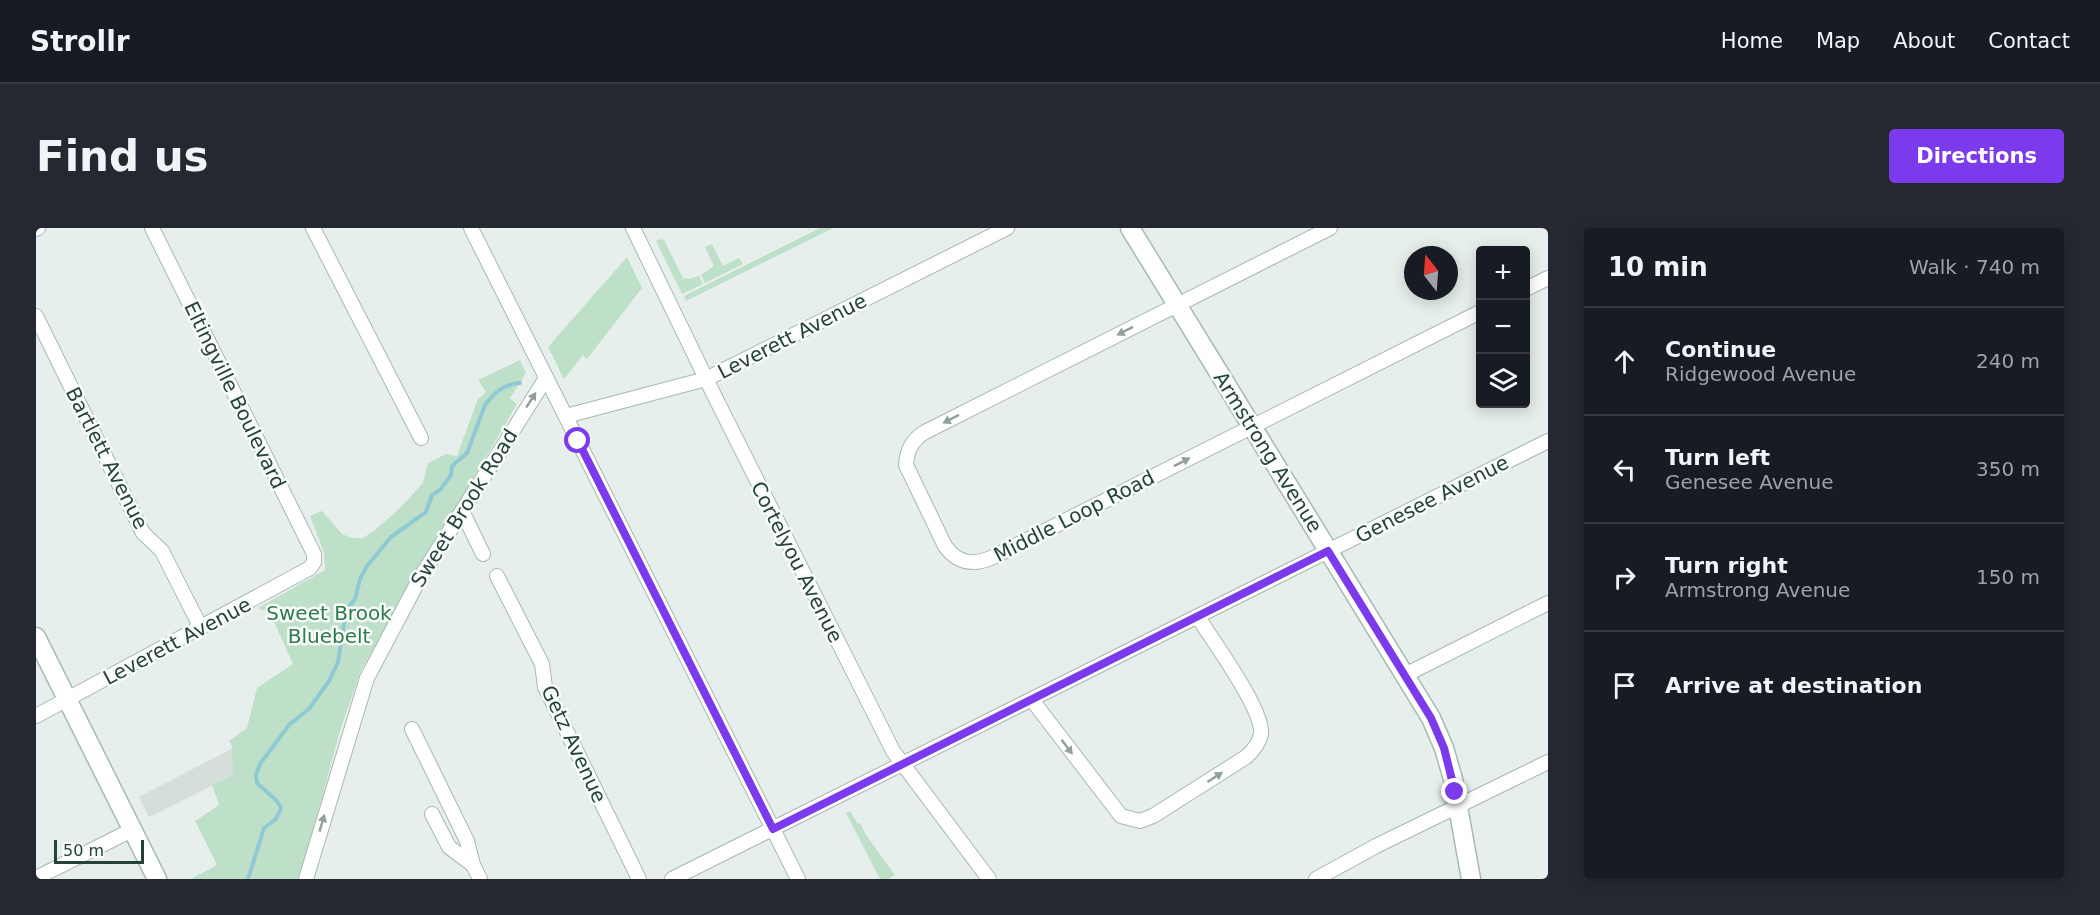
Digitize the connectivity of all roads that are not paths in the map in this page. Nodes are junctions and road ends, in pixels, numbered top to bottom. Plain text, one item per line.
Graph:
1 (152, 228) edge
2 (313, 228) edge
3 (471, 228) edge
4 (633, 228) edge
5 (1007, 228) edge
6 (1130, 228) edge
7 (1330, 228) edge
8 (1548, 278) edge
9 (1530, 287) edge
10 (1177, 305) junction
11 (1476, 314) edge
12 (36, 316) edge
13 (546, 378) junction
14 (706, 379) junction
15 (566, 416) junction
16 (1252, 427) junction
17 (422, 438) dead end
18 (1548, 441) edge
19 (462, 511) junction
20 (1328, 551) junction
21 (483, 554) dead end
22 (314, 562) joint
23 (497, 576) dead end
24 (1548, 603) edge
25 (1198, 617) junction
26 (201, 628) junction
27 (36, 637) edge
28 (1405, 675) junction
29 (67, 699) junction
30 (1032, 700) junction
31 (36, 716) edge
32 (411, 729) dead end
33 (1548, 762) edge
34 (903, 764) junction
35 (1458, 808) junction
36 (432, 814) dead end
37 (773, 829) junction
38 (132, 830) junction
39 (473, 865) junction
40 (36, 878) edge
41 (157, 879) edge
42 (306, 879) edge
43 (480, 879) edge
44 (639, 879) edge
45 (672, 879) edge
46 (798, 879) edge
47 (989, 879) edge
48 (1316, 879) edge
49 (1471, 879) edge

1 - 22 street, Eltingville Boulevard
2 - 17 street
3 - 13 street
4 - 14 street, Cortelyou Avenue
5 - 14 street, Leverett Avenue
6 - 10 street, Armstrong Avenue
7 - 10 street, Middle Loop Road
8 - 9 street
10 - 16 street, Armstrong Avenue
10 -> 16 street, Middle Loop Road
11 - 16 street, Middle Loop Road
12 - 26 street, Bartlett Avenue
13 - 15 street
19 -> 13 street, Sweet Brook Road
14 - 15 street, Leverett Avenue
14 - 34 street, Cortelyou Avenue
15 - 37 street
16 - 20 street, Armstrong Avenue
18 - 20 street, Genesee Avenue
19 - 21 street
42 -> 19 street, Sweet Brook Road
20 - 25 street, Genesee Avenue
20 - 28 street, Armstrong Avenue
22 - 26 street, Leverett Avenue
23 - 44 street, Getz Avenue
24 - 28 street
25 - 30 street, Genesee Avenue
30 -> 25 street
26 - 29 street, Leverett Avenue
27 - 29 street
28 - 35 street, Armstrong Avenue
29 - 31 street, Leverett Avenue
29 - 38 street
30 - 34 street, Genesee Avenue
32 - 39 street
33 - 35 street
34 - 37 street, Genesee Avenue
34 - 47 street, Cortelyou Avenue
35 - 48 street
35 - 49 street, Armstrong Avenue
36 - 39 street
37 - 45 street, Genesee Avenue
37 - 46 street
38 - 40 street
38 - 41 street
39 - 43 street

